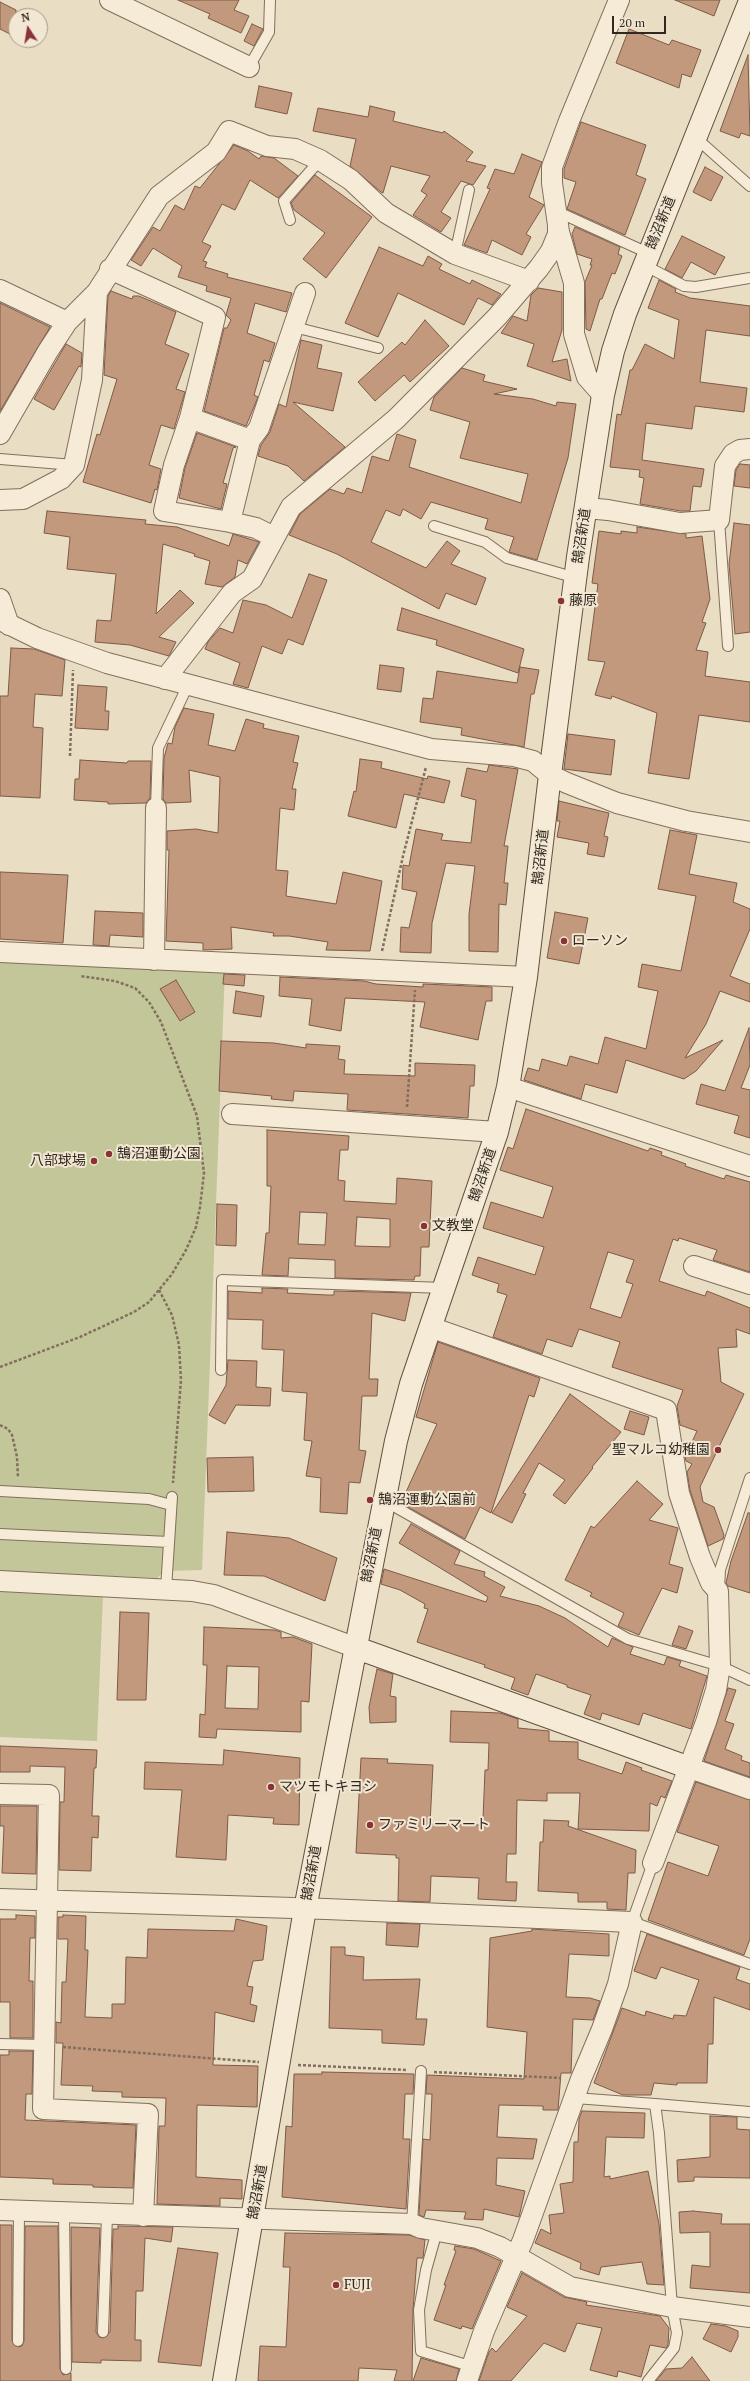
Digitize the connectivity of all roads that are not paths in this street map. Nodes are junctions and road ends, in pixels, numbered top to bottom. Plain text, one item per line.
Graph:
1 (110, 0) edge
2 (270, 0) edge
3 (619, 0) edge
4 (750, 1) edge
5 (249, 67) joint
6 (696, 138) junction
7 (320, 160) junction
8 (750, 186) edge
9 (469, 190) dead end
10 (557, 217) junction
11 (290, 220) dead end
12 (455, 254) junction
13 (646, 259) junction
14 (110, 269) junction
15 (750, 278) edge
16 (529, 281) junction
17 (0, 290) edge
18 (97, 292) junction
19 (305, 293) dead end
20 (67, 322) junction
21 (294, 327) junction
22 (378, 348) dead end
23 (603, 395) junction
24 (190, 418) junction
25 (0, 434) edge
26 (250, 440) junction
27 (750, 449) edge
28 (0, 458) edge
29 (74, 465) junction
30 (0, 500) edge
31 (586, 508) junction
32 (719, 520) junction
33 (230, 522) junction
34 (434, 526) dead end
35 (274, 537) junction
36 (576, 578) junction
37 (0, 599) edge
38 (5, 622) edge
39 (728, 646) dead end
40 (165, 679) junction
41 (188, 685) junction
42 (550, 775) junction
43 (156, 808) joint
44 (750, 832) edge
45 (0, 952) edge
46 (154, 960) junction
47 (526, 977) junction
48 (508, 1087) junction
49 (232, 1114) dead end
50 (497, 1132) junction
51 (750, 1166) edge
52 (694, 1266) dead end
53 (750, 1284) edge
54 (444, 1288) junction
55 (430, 1327) junction
56 (221, 1370) dead end
57 (750, 1478) edge
58 (0, 1491) edge
59 (383, 1500) junction
60 (0, 1534) edge
61 (169, 1542) junction
62 (0, 1581) edge
63 (166, 1589) junction
64 (718, 1591) junction
65 (354, 1647) junction
66 (720, 1666) junction
67 (750, 1680) edge
68 (690, 1768) junction
69 (750, 1789) edge
70 (0, 1794) edge
71 (653, 1863) joint
72 (0, 1899) edge
73 (46, 1900) junction
74 (305, 1909) junction
75 (632, 1922) junction
76 (750, 1964) edge
77 (0, 2044) edge
78 (43, 2045) junction
79 (421, 2071) dead end
80 (575, 2098) junction
81 (655, 2104) junction
82 (750, 2112) edge
83 (10, 2211) edge
84 (64, 2213) junction
85 (107, 2214) junction
86 (143, 2216) junction
87 (253, 2220) junction
88 (412, 2224) junction
89 (437, 2231) junction
90 (516, 2257) junction
91 (672, 2307) junction
92 (750, 2317) edge
93 (103, 2332) dead end
94 (18, 2341) dead end
95 (66, 2369) dead end
96 (470, 2374) edge
97 (224, 2381) edge
98 (648, 2381) edge

1 - 5 street
2 - 5 lane
3 - 10 street
4 - 6 street, 鵠沼新道
6 - 8 lane
6 - 13 street, 鵠沼新道
7 - 11 lane
7 - 12 street
7 - 14 street
9 - 12 lane
10 - 13 lane
10 - 16 street
10 - 23 street
12 - 16 street
13 - 15 lane
13 - 23 street, 鵠沼新道
14 - 18 street
14 - 24 street
16 - 35 street
17 - 20 street
18 - 20 street
18 - 29 street
19 - 21 street
20 - 25 street
21 - 22 lane
21 - 26 street
23 - 31 street, 鵠沼新道
24 - 26 street
24 - 33 street
26 - 33 street
27 - 32 street
28 - 29 lane
29 - 30 street
31 - 32 street
31 - 36 street, 鵠沼新道
32 - 39 lane
33 - 35 street
34 - 36 lane
35 - 40 street
36 - 42 street, 鵠沼新道
37 - 38 street
38 - 40 street
40 - 41 street
41 - 42 street
41 - 43 lane
42 - 44 street
42 - 47 street, 鵠沼新道
43 - 46 street
45 - 46 street
46 - 47 street
47 - 48 street, 鵠沼新道
48 - 50 street, 鵠沼新道
48 - 51 street
49 - 50 street
50 - 54 street, 鵠沼新道
52 - 53 street
54 - 55 street, 鵠沼新道
54 - 56 lane
55 - 59 street, 鵠沼新道
55 - 64 street
57 - 64 lane
58 - 61 lane
59 - 65 street, 鵠沼新道
59 - 66 lane
60 - 61 lane
61 - 63 lane
62 - 63 street
63 - 65 street
64 - 66 street
65 - 68 street
65 - 74 street, 鵠沼新道
66 - 67 lane
66 - 68 street
68 - 69 street
68 - 71 street
70 - 73 street
71 - 75 lane
72 - 73 street
73 - 74 street
73 - 78 street
74 - 75 street
74 - 87 street, 鵠沼新道
75 - 76 lane
75 - 80 street
77 - 78 lane
78 - 86 street
79 - 88 lane
80 - 81 lane
80 - 90 street
81 - 82 lane
81 - 91 lane
83 - 84 street
83 - 94 lane
84 - 85 street
84 - 95 lane
85 - 86 street
85 - 93 lane
86 - 87 street
87 - 88 street
87 - 97 street, 鵠沼新道
88 - 89 street
89 - 90 street
89 - 96 lane
90 - 91 street
90 - 96 street
91 - 92 street
91 - 98 lane

